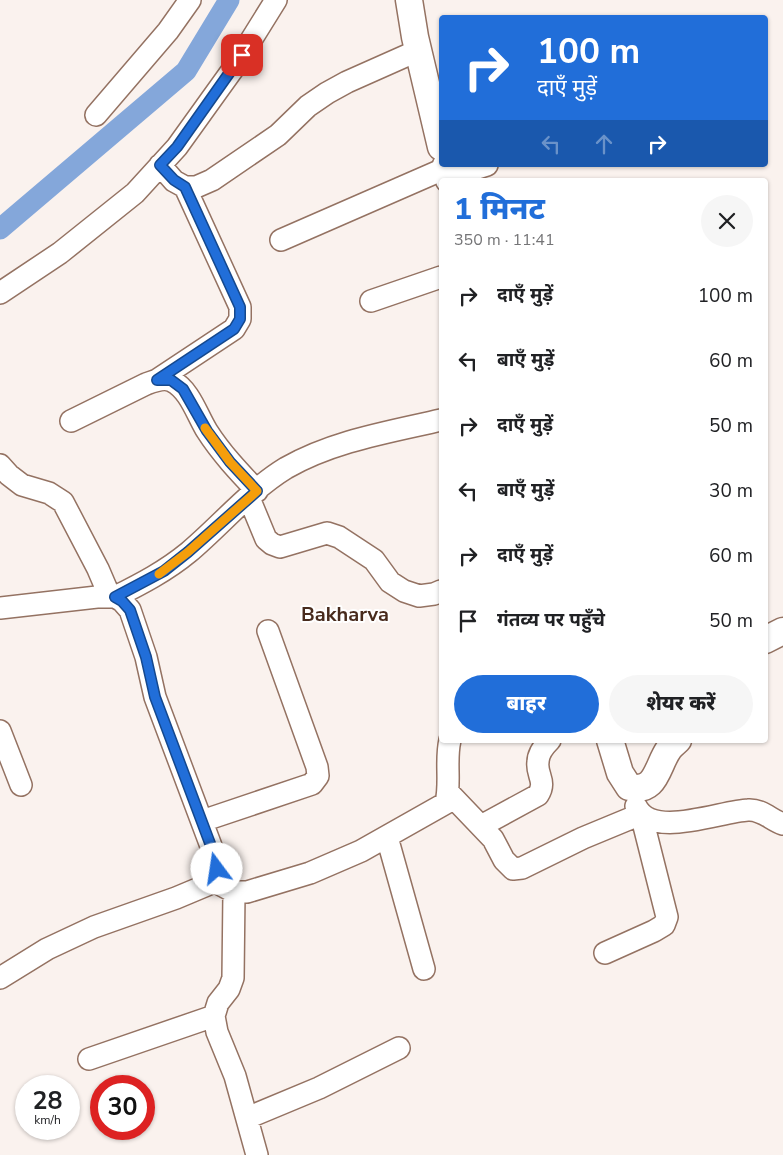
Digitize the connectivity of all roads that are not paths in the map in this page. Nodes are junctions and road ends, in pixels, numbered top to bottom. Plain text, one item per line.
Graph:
1 (190, 0) edge
2 (276, 0) edge
3 (409, 0) edge
4 (418, 50) junction
5 (96, 115) dead end
6 (439, 138) edge
7 (160, 165) junction
8 (446, 167) edge
9 (185, 187) junction
10 (281, 240) dead end
11 (439, 278) edge
12 (0, 293) edge
13 (371, 300) dead end
14 (157, 380) junction
15 (439, 420) edge
16 (71, 421) dead end
17 (0, 465) edge
18 (253, 494) junction
19 (439, 592) edge
20 (112, 597) junction
21 (0, 608) edge
22 (268, 631) dead end
23 (783, 631) edge
24 (768, 638) edge
25 (1, 739) edge
26 (449, 743) edge
27 (548, 743) edge
28 (611, 743) edge
29 (675, 743) edge
30 (21, 785) dead end
31 (630, 787) junction
32 (448, 793) junction
33 (641, 814) junction
34 (202, 821) junction
35 (783, 824) edge
36 (481, 826) junction
37 (387, 836) junction
38 (212, 880) junction
39 (234, 892) junction
40 (605, 952) dead end
41 (424, 969) dead end
42 (0, 978) edge
43 (214, 1016) junction
44 (399, 1048) dead end
45 (88, 1059) dead end
46 (247, 1118) junction
47 (257, 1155) edge

1 - 5 street
2 - 7 street
3 - 4 street
4 - 6 street
4 - 9 street
7 - 9 street
7 - 12 street
8 - 10 street
9 - 14 street
11 - 13 street
14 - 16 street
14 - 18 street
15 - 18 street
17 - 20 street
18 - 19 street
18 - 20 street
20 - 21 street
20 - 34 street
22 - 34 street
23 - 24 street
25 - 30 street
26 - 32 street
27 - 36 street
28 - 31 street
29 - 31 street
31 - 33 street
32 - 36 street
32 - 37 street
33 - 35 street
33 - 36 street
33 - 40 street
34 - 38 street
37 - 39 street
37 - 41 street
38 - 39 street
38 - 42 street
39 - 43 street
43 - 45 street
43 - 46 street
44 - 46 street
46 - 47 street

